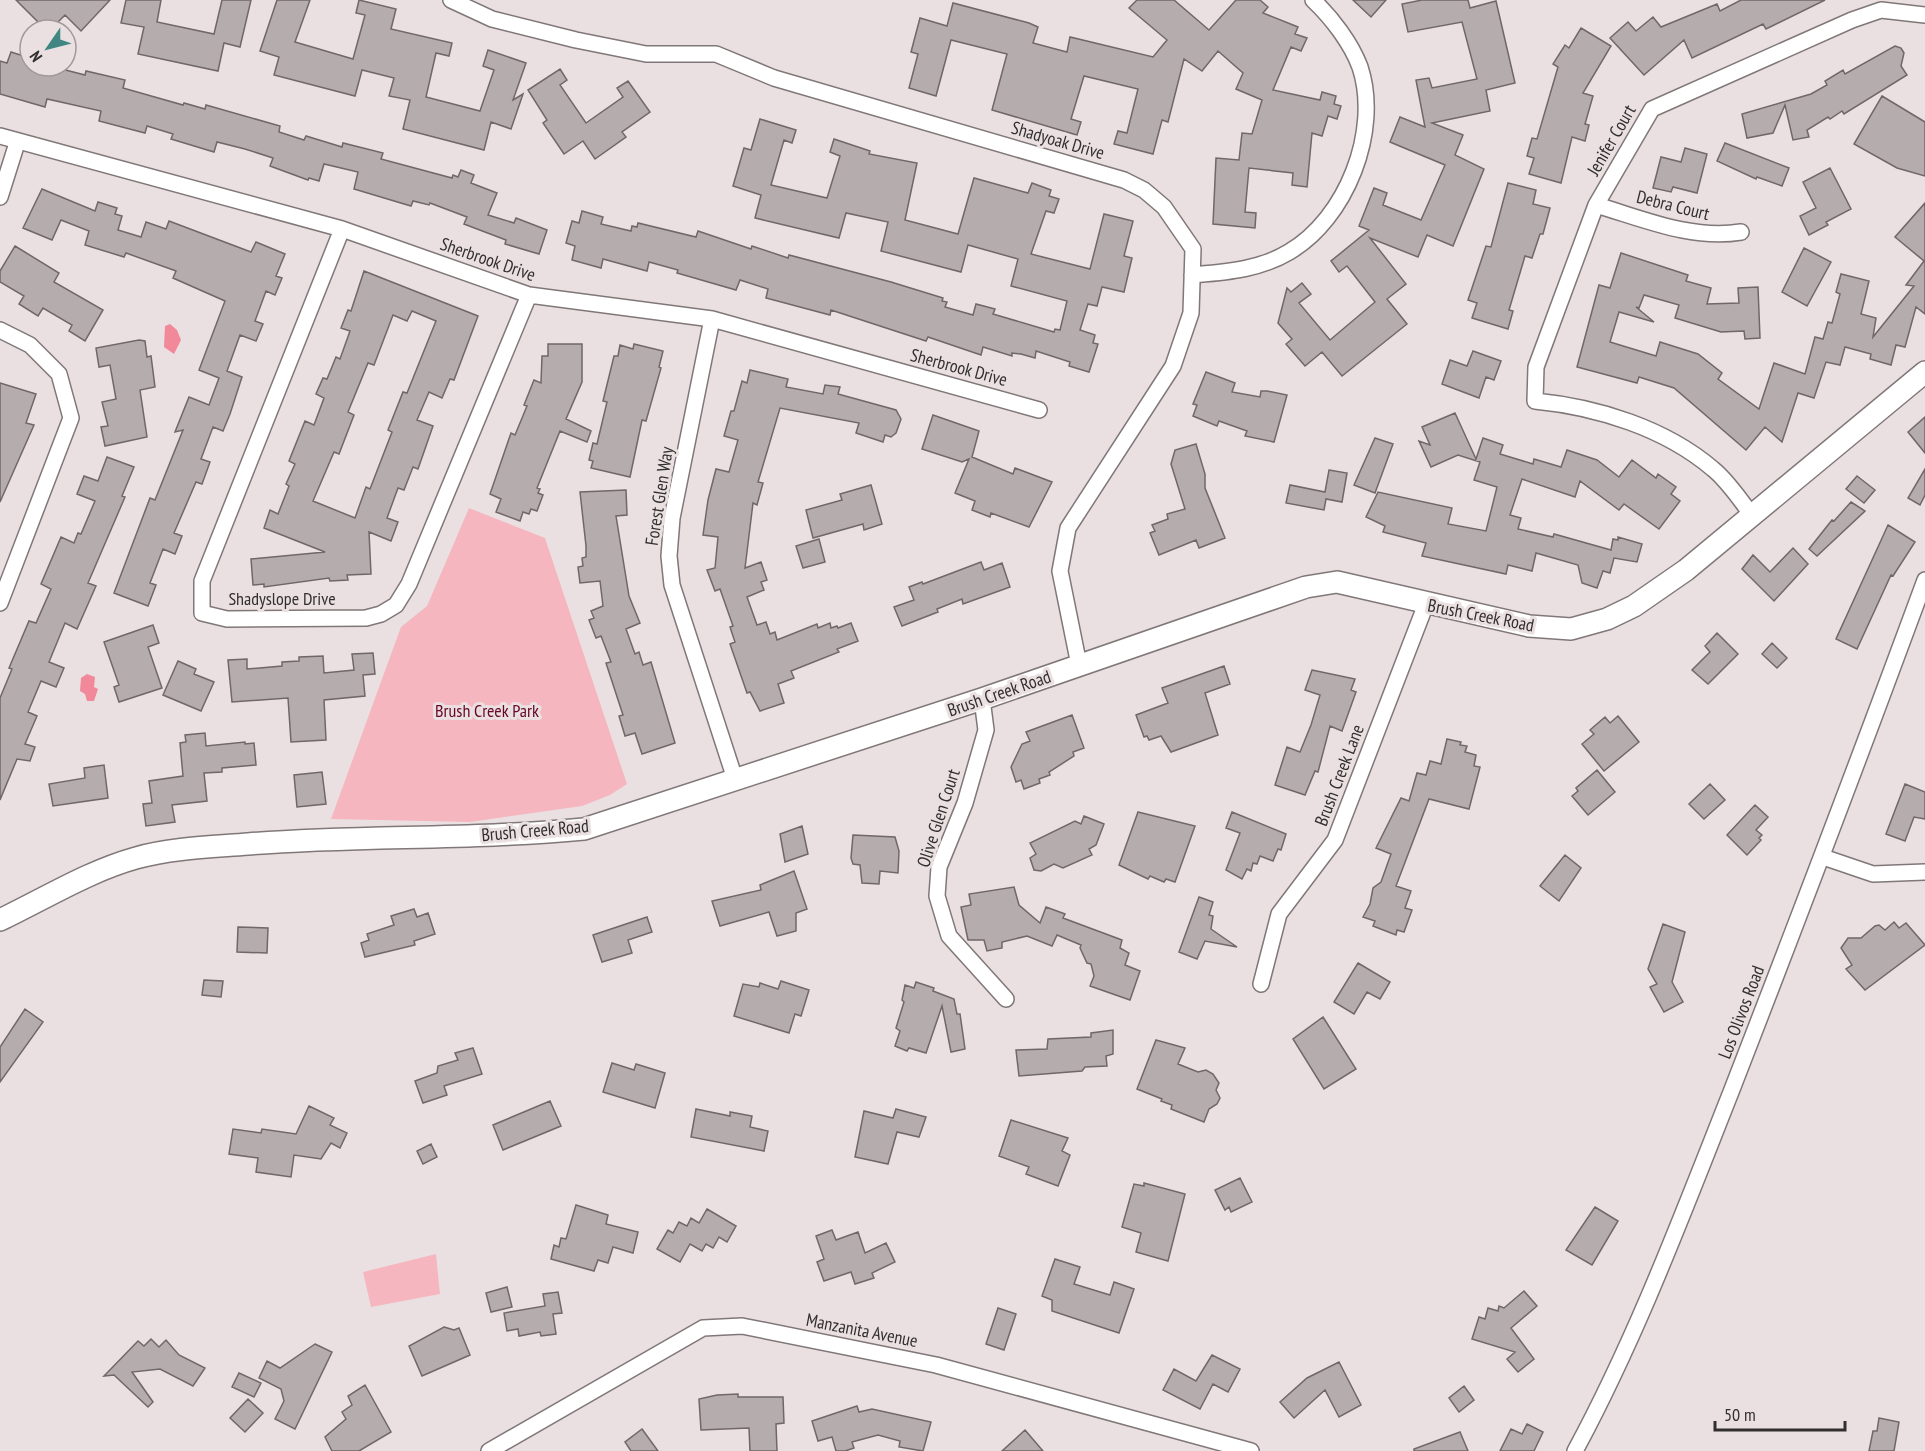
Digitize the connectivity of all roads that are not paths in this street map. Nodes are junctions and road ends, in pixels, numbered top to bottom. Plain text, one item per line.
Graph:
1 (450, 0) edge
2 (1313, 0) edge
3 (1925, 15) edge
4 (0, 136) edge
5 (18, 143) junction
6 (0, 197) edge
7 (1596, 205) junction
8 (342, 229) junction
9 (1741, 232) dead end
10 (1192, 275) junction
11 (529, 295) junction
12 (712, 319) junction
13 (0, 330) edge
14 (1925, 372) edge
15 (1039, 410) dead end
16 (1752, 514) junction
17 (1925, 580) edge
18 (0, 603) edge
19 (1426, 604) junction
20 (1079, 665) junction
21 (982, 699) junction
22 (735, 779) junction
23 (1823, 857) junction
24 (1925, 872) edge
25 (0, 920) edge
26 (1261, 984) dead end
27 (1006, 999) dead end
28 (489, 1451) edge
29 (1251, 1451) edge
30 (1575, 1451) edge

1 - 10 street, Shadyoak Drive
2 - 10 street
3 - 7 street, Jenifer Court
4 - 5 street, Sherbrook Drive
5 - 6 street
5 - 8 street, Sherbrook Drive
7 - 9 street, Debra Court
7 - 16 street, Jenifer Court
8 - 11 street, Sherbrook Drive
8 - 11 street, Shadyslope Drive
10 - 20 street, Shadyoak Drive
11 - 12 street, Sherbrook Drive
12 - 15 street, Sherbrook Drive
12 - 22 street, Forest Glen Way
13 - 18 street
14 - 16 street, Brush Creek Road
16 - 19 street, Brush Creek Road
17 - 23 street, Los Olivos Road
19 - 20 street, Brush Creek Road
19 - 26 street, Brush Creek Lane
20 - 21 street, Brush Creek Road
21 - 22 street, Brush Creek Road
21 - 27 street, Olive Glen Court
22 - 25 street, Brush Creek Road
23 - 24 street
23 - 30 street, Los Olivos Road
28 - 29 street, Manzanita Avenue

